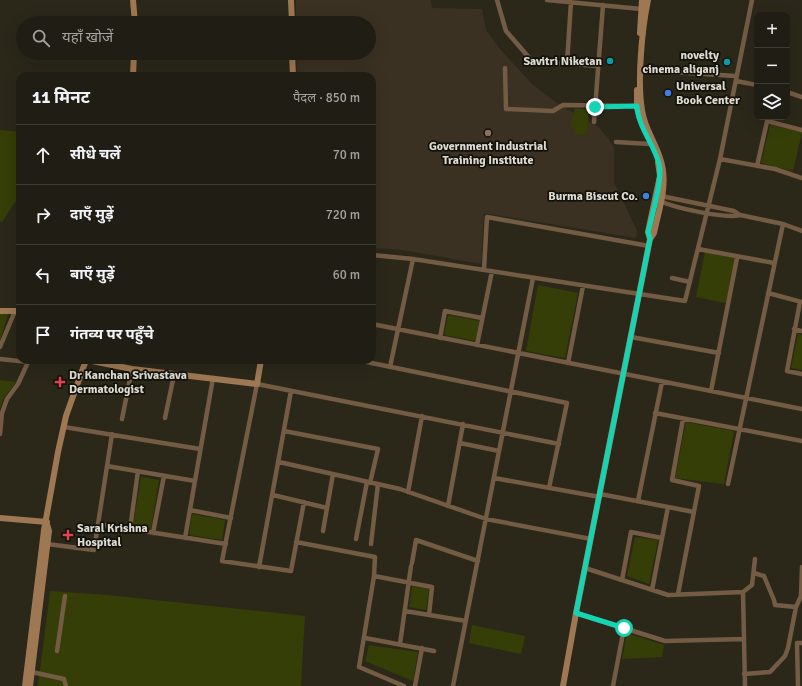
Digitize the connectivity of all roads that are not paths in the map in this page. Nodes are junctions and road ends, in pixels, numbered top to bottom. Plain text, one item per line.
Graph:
1 (133, 0) edge
2 (291, 0) edge
3 (497, 0) edge
4 (547, 0) edge
5 (642, 0) edge
6 (648, 0) edge
7 (752, 0) edge
8 (571, 2) junction
9 (603, 5) junction
10 (641, 9) junction
11 (134, 16) edge
12 (292, 16) edge
13 (134, 60) edge
14 (292, 60) edge
15 (567, 63) junction
16 (598, 66) junction
17 (505, 68) dead end
18 (640, 70) junction
19 (133, 72) edge
20 (293, 72) edge
21 (736, 79) junction
22 (754, 84) edge
23 (790, 93) edge
24 (802, 97) edge
25 (639, 106) junction
26 (595, 107) junction
27 (767, 120) edge
28 (770, 120) edge
29 (594, 122) dead end
30 (802, 130) edge
31 (616, 142) dead end
32 (650, 144) junction
33 (720, 159) junction
34 (757, 166) junction
35 (802, 178) edge
36 (659, 198) junction
37 (709, 206) junction
38 (708, 213) junction
39 (740, 215) junction
40 (783, 224) junction
41 (802, 231) edge
42 (650, 242) junction
43 (698, 249) junction
44 (376, 255) edge
45 (737, 258) junction
46 (413, 259) junction
47 (774, 263) junction
48 (484, 269) junction
49 (492, 271) junction
50 (533, 278) junction
51 (672, 278) dead end
52 (690, 282) junction
53 (583, 286) junction
54 (768, 293) junction
55 (639, 295) junction
56 (801, 302) edge
57 (0, 311) edge
58 (16, 311) edge
59 (16, 313) edge
60 (482, 318) junction
61 (376, 325) edge
62 (397, 329) junction
63 (794, 329) junction
64 (802, 331) edge
65 (631, 337) junction
66 (440, 338) junction
67 (477, 345) junction
68 (0, 347) edge
69 (519, 353) junction
70 (719, 353) junction
71 (0, 359) edge
72 (16, 360) edge
73 (376, 363) edge
74 (568, 363) junction
75 (28, 364) edge
76 (86, 364) edge
77 (107, 364) edge
78 (260, 364) edge
79 (390, 366) junction
80 (132, 369) junction
81 (624, 374) junction
82 (802, 374) edge
83 (174, 375) junction
84 (213, 378) junction
85 (662, 382) junction
86 (257, 384) junction
87 (291, 391) junction
88 (511, 391) junction
89 (711, 391) junction
90 (745, 398) junction
91 (802, 409) edge
92 (655, 413) junction
93 (422, 416) junction
94 (165, 418) dead end
95 (122, 419) dead end
96 (683, 419) junction
97 (463, 424) junction
98 (64, 427) junction
99 (0, 429) edge
100 (739, 429) junction
101 (284, 431) junction
102 (503, 432) junction
103 (0, 434) edge
104 (112, 434) junction
105 (802, 441) edge
106 (460, 443) junction
107 (559, 444) junction
108 (200, 449) junction
109 (499, 451) junction
110 (279, 462) junction
111 (107, 466) junction
112 (138, 472) junction
113 (333, 474) junction
114 (164, 476) junction
115 (494, 478) junction
116 (195, 481) junction
117 (368, 482) junction
118 (378, 484) junction
119 (728, 484) dead end
120 (550, 488) junction
121 (408, 492) junction
122 (273, 495) junction
123 (600, 496) junction
124 (638, 501) junction
125 (304, 502) junction
126 (448, 506) junction
127 (668, 507) junction
128 (327, 508) junction
129 (190, 510) junction
130 (694, 512) junction
131 (0, 518) edge
132 (231, 518) junction
133 (486, 518) junction
134 (47, 522) junction
135 (98, 524) junction
136 (130, 529) junction
137 (323, 532) dead end
138 (153, 533) junction
139 (185, 538) junction
140 (662, 538) junction
141 (356, 539) dead end
142 (591, 539) junction
143 (296, 542) junction
144 (47, 544) junction
145 (226, 544) junction
146 (371, 544) dead end
147 (754, 559) dead end
148 (478, 561) junction
149 (259, 567) junction
150 (802, 567) edge
151 (585, 568) junction
152 (754, 572) junction
153 (374, 576) junction
154 (622, 580) junction
155 (802, 580) edge
156 (409, 582) junction
157 (652, 590) junction
158 (743, 592) junction
159 (678, 594) junction
160 (64, 596) dead end
161 (802, 596) edge
162 (796, 607) junction
163 (405, 611) junction
164 (576, 613) junction
165 (429, 615) junction
166 (466, 621) junction
167 (624, 628) junction
168 (365, 638) junction
169 (744, 639) junction
170 (802, 643) edge
171 (400, 644) junction
172 (422, 648) junction
173 (57, 651) dead end
174 (434, 651) dead end
175 (32, 672) junction
176 (744, 674) junction
177 (25, 686) edge
178 (30, 686) edge
179 (66, 686) edge
180 (404, 686) edge
181 (415, 686) edge
182 (453, 686) edge
183 (563, 686) edge
184 (614, 686) edge
185 (744, 686) edge
186 (798, 686) edge

1 - 11 main road
2 - 12 main road
3 - 15 street
4 - 8 street
5 - 10 main road
6 - 18 main road
7 - 21 street
8 - 9 street
8 - 15 street
9 - 10 street
9 - 16 street
10 - 25 main road
13 - 19 main road
14 - 20 main road
15 - 16 street
16 - 26 street
17 - 26 street
18 - 21 street
18 - 25 main road
21 - 22 street
21 - 33 street
23 - 24 street
25 - 26 street
25 - 32 main road
25 - 36 main road
26 - 29 street
27 - 34 street
28 - 30 street
31 - 32 street
32 - 36 main road
33 - 34 street
33 - 37 street
34 - 35 street
36 - 37 street
36 - 38 street
36 - 42 main road
37 - 38 street
37 - 39 street
38 - 39 street
38 - 43 street
39 - 40 street
40 - 41 street
40 - 47 street
42 - 48 street
42 - 55 main road
43 - 45 street
43 - 52 street
44 - 46 street
45 - 47 street
45 - 70 street
46 - 48 street
46 - 62 street
47 - 54 street
48 - 49 street
49 - 50 street
49 - 60 street
50 - 53 street
50 - 69 street
51 - 52 street
52 - 55 street
53 - 55 street
53 - 74 street
54 - 56 street
54 - 90 street
55 - 65 main road
56 - 63 street
57 - 58 main road
59 - 68 street
60 - 66 street
60 - 67 street
61 - 62 street
62 - 66 street
62 - 79 street
63 - 64 street
63 - 82 street
65 - 70 street
65 - 81 main road
66 - 67 street
67 - 69 street
69 - 74 street
69 - 88 street
70 - 89 street
71 - 72 street
73 - 79 street
74 - 81 street
75 - 99 street
76 - 98 main road
77 - 80 main road
78 - 86 main road
79 - 88 street
80 - 83 main road
80 - 95 street
81 - 85 street
81 - 123 main road
83 - 84 main road
83 - 94 street
84 - 86 main road
84 - 108 street
85 - 89 street
85 - 92 street
86 - 87 street
86 - 132 street
87 - 93 street
87 - 101 street
88 - 102 street
88 - 107 street
89 - 90 street
90 - 91 street
90 - 100 street
92 - 96 street
92 - 124 street
93 - 97 street
93 - 121 street
96 - 100 street
96 - 130 street
97 - 102 street
97 - 106 street
98 - 104 street
98 - 134 main road
99 - 103 street
100 - 105 street
100 - 119 street
101 - 110 street
101 - 117 street
102 - 107 street
102 - 109 street
104 - 108 street
104 - 111 street
106 - 109 street
106 - 126 street
107 - 120 street
108 - 116 street
109 - 115 street
110 - 113 street
110 - 122 street
111 - 112 street
111 - 135 street
112 - 114 street
112 - 136 street
113 - 117 street
113 - 128 street
114 - 116 street
114 - 138 street
115 - 120 street
115 - 133 street
116 - 129 street
117 - 118 street
117 - 141 street
118 - 121 street
118 - 146 street
120 - 123 street
121 - 126 street
122 - 125 street
122 - 149 street
123 - 124 street
123 - 142 main road
124 - 127 street
125 - 128 street
125 - 143 street
126 - 133 street
127 - 130 street
127 - 140 street
128 - 137 street
129 - 132 street
129 - 139 street
130 - 159 street
131 - 134 main road
132 - 145 street
133 - 142 street
133 - 148 street
134 - 144 main road
134 - 177 main road
135 - 136 street
135 - 144 street
136 - 138 street
138 - 139 street
139 - 145 street
140 - 154 street
140 - 157 street
142 - 151 main road
143 - 149 street
143 - 153 street
144 - 175 main road
145 - 149 street
147 - 152 street
148 - 156 street
148 - 166 street
150 - 155 street
151 - 154 street
151 - 164 main road
152 - 158 street
152 - 162 street
153 - 156 street
153 - 168 street
154 - 157 street
155 - 161 street
156 - 163 street
156 - 165 street
157 - 159 street
158 - 159 street
158 - 169 street
160 - 173 street
161 - 162 street
162 - 176 street
163 - 165 street
163 - 171 street
164 - 167 street
164 - 183 main road
165 - 166 street
166 - 182 street
167 - 169 street
167 - 184 street
168 - 171 street
168 - 180 street
169 - 176 street
170 - 186 street
171 - 172 street
172 - 174 street
172 - 181 street
175 - 178 main road
175 - 179 street
176 - 185 street

